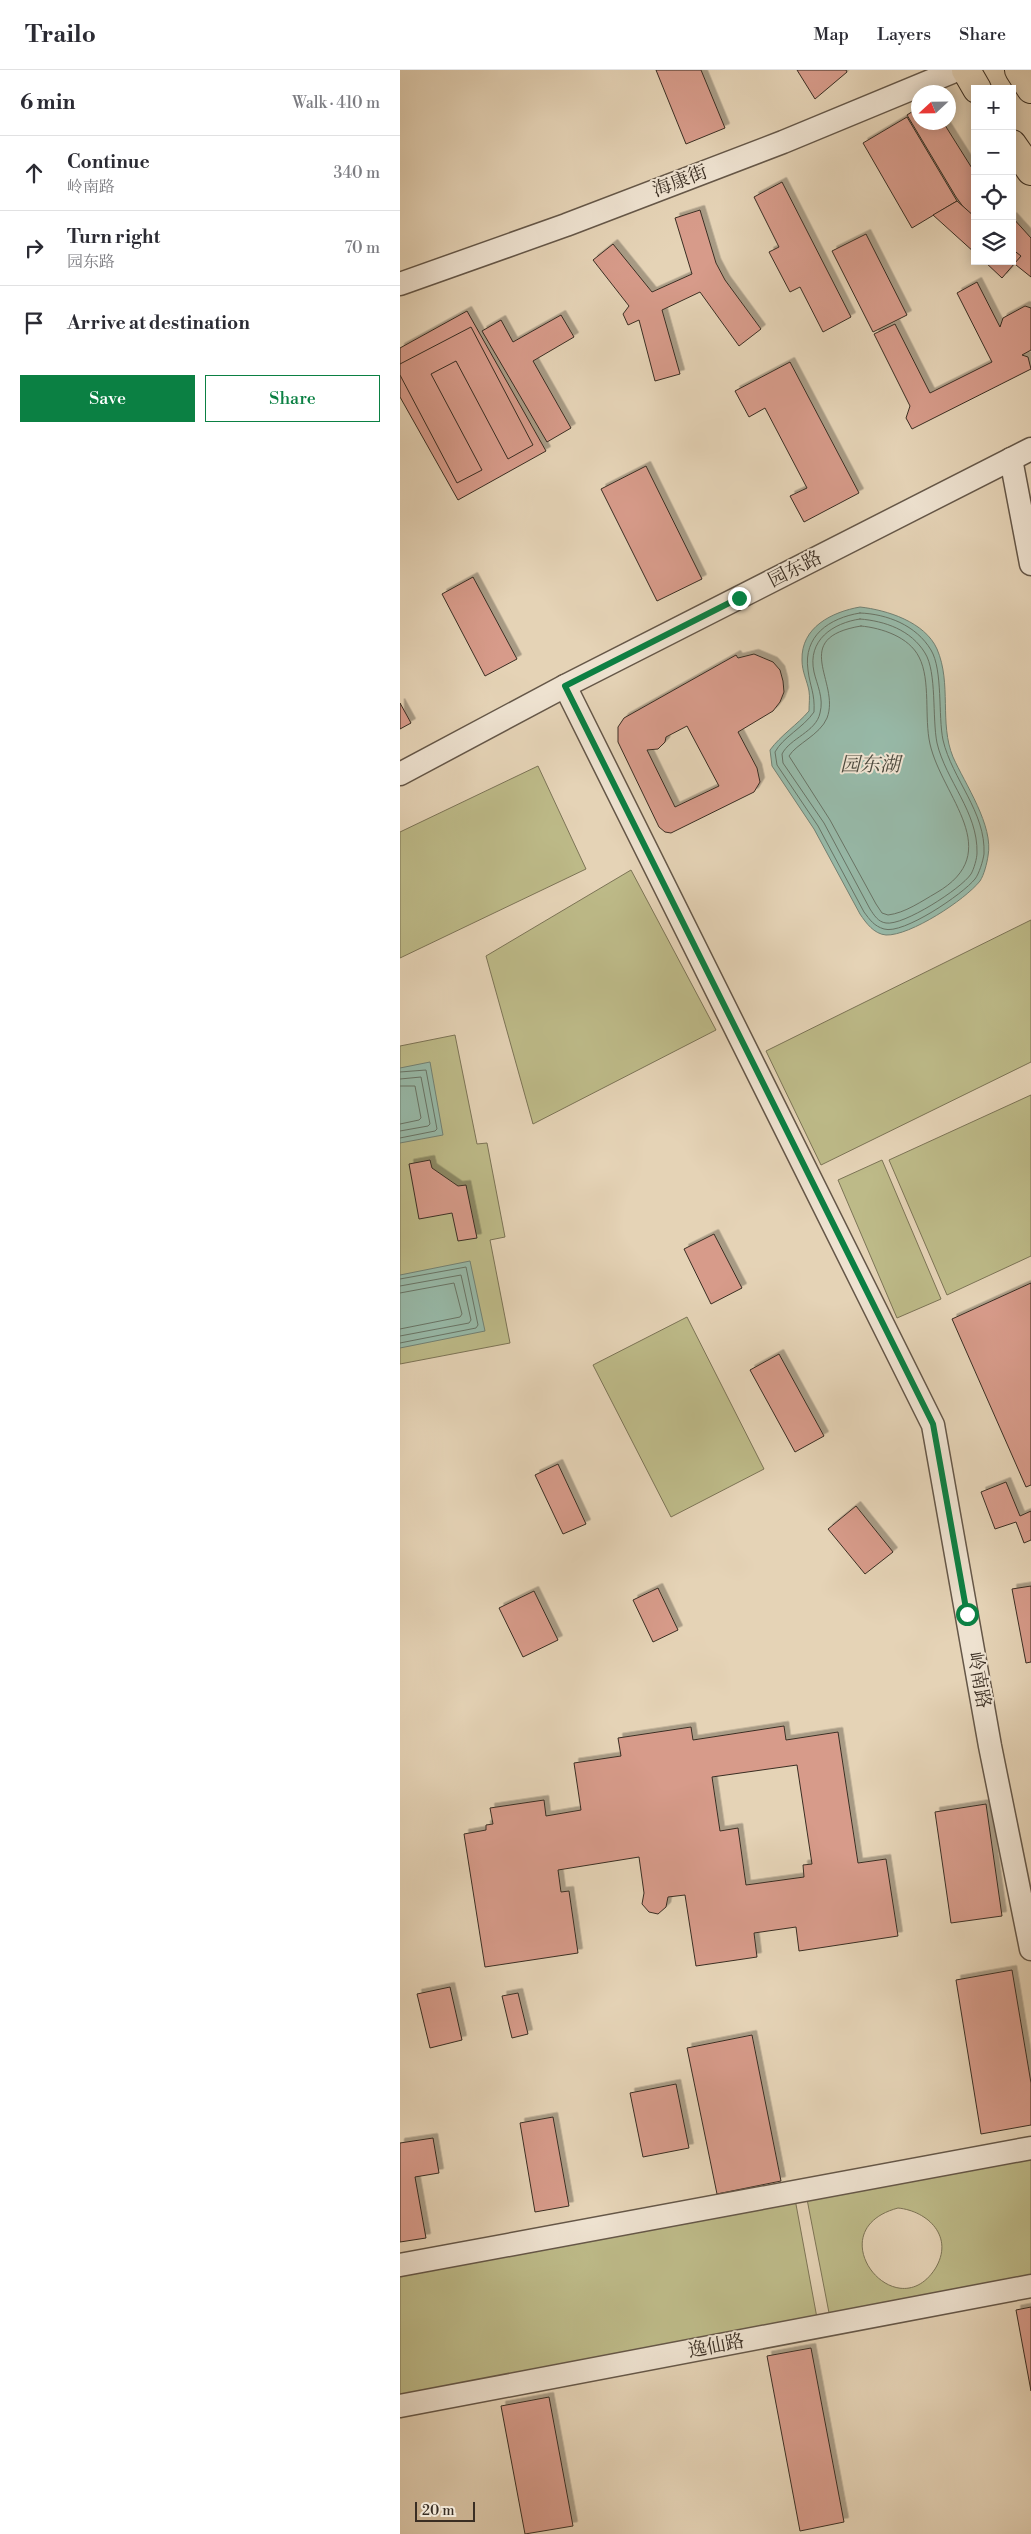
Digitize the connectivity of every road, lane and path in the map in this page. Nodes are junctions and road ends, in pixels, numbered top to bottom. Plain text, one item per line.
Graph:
1 (957, 70) edge
2 (966, 70) edge
3 (1019, 70) edge
4 (975, 85) edge
5 (1031, 89) edge
6 (1016, 150) edge
7 (1031, 171) edge
8 (400, 284) edge
9 (1031, 449) edge
10 (1011, 459) junction
11 (1031, 564) edge
12 (565, 686) junction
13 (400, 774) edge
14 (1031, 1949) edge
15 (1031, 2148) edge
16 (400, 2265) edge
17 (1031, 2286) edge
18 (400, 2406) edge

1 - 8 street, 海康街
2 - 4 main road
3 - 5 main road
6 - 7 main road
9 - 10 street, 园东路
10 - 11 street
10 - 12 street, 园东路
12 - 13 street, 园东路
12 - 14 street, 岭南路
15 - 16 street
17 - 18 street, 逸仙路

